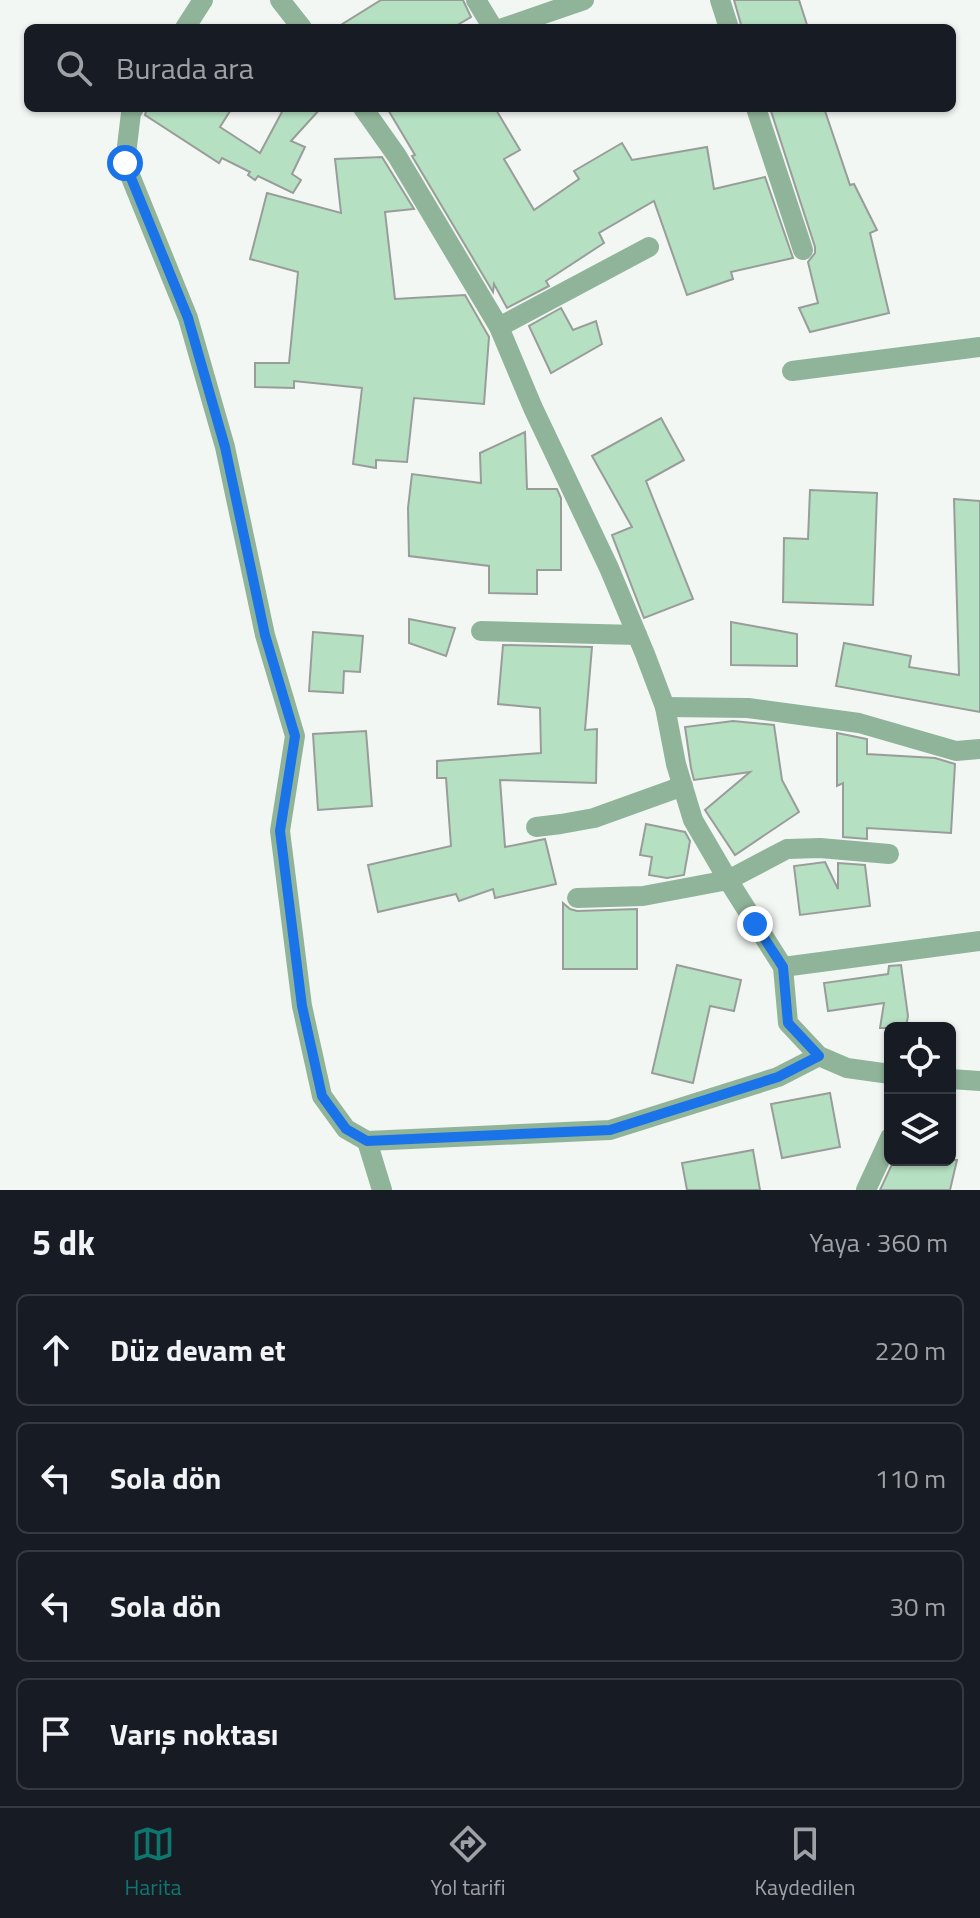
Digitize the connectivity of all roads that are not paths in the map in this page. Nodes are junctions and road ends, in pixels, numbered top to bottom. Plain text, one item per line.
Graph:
1 (203, 0) edge
2 (280, 0) edge
3 (476, 0) edge
4 (584, 0) edge
5 (720, 0) edge
6 (188, 24) edge
7 (299, 24) edge
8 (491, 24) edge
9 (515, 24) edge
10 (728, 24) edge
11 (132, 112) edge
12 (366, 112) edge
13 (757, 112) edge
14 (649, 247) dead end
15 (803, 250) dead end
16 (499, 327) junction
17 (980, 347) edge
18 (792, 371) dead end
19 (481, 631) dead end
20 (637, 635) junction
21 (665, 707) junction
22 (980, 749) edge
23 (683, 786) junction
24 (536, 827) dead end
25 (889, 854) dead end
26 (728, 880) junction
27 (577, 898) dead end
28 (980, 941) edge
29 (783, 967) junction
30 (819, 1056) junction
31 (884, 1073) edge
32 (956, 1079) edge
33 (980, 1081) edge
34 (367, 1141) junction
35 (884, 1151) edge
36 (382, 1190) edge
37 (866, 1190) edge

1 - 6 street
2 - 7 street
3 - 8 street
4 - 9 street
5 - 10 street
11 - 34 street
12 - 16 street
13 - 15 street
14 - 16 street
16 - 20 street
17 - 18 street
19 - 20 street
20 - 21 street
21 - 22 street
21 - 23 street
23 - 24 street
23 - 26 street
25 - 26 street
26 - 27 street
26 - 29 street
28 - 29 street
29 - 30 street
30 - 31 street
30 - 34 street
32 - 33 street
34 - 36 street
35 - 37 street

